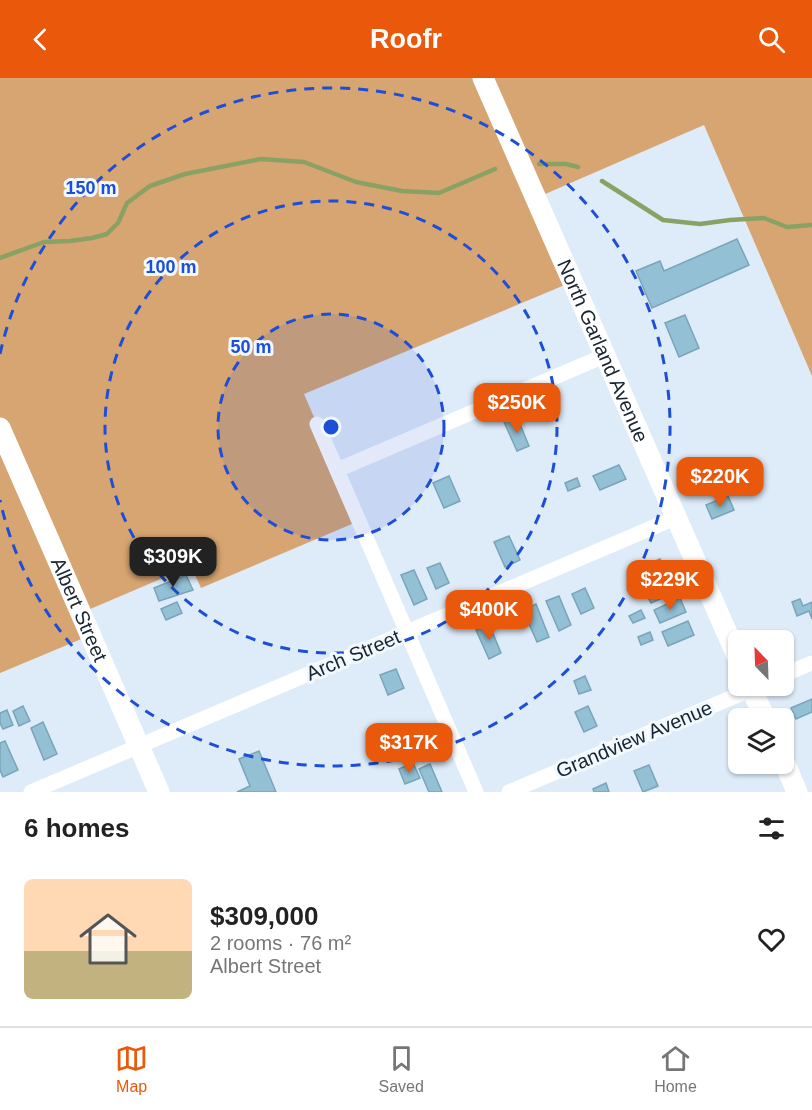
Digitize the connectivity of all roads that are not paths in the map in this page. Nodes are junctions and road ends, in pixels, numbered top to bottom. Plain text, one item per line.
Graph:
1 (483, 78) edge
2 (604, 356) junction
3 (316, 424) dead end
4 (0, 428) edge
5 (336, 470) junction
6 (675, 518) junction
7 (407, 633) junction
8 (728, 636) edge
9 (812, 663) edge
10 (794, 670) edge
11 (731, 696) edge
12 (139, 746) junction
13 (789, 774) edge
14 (31, 792) edge
15 (159, 792) edge
16 (476, 792) edge
17 (509, 792) edge
18 (797, 792) edge

1 - 2 street, North Garland Avenue
2 - 5 street
2 - 6 street, North Garland Avenue
3 - 5 street
4 - 12 street, Albert Street
5 - 7 street
6 - 7 street, Arch Street
6 - 8 street, North Garland Avenue
7 - 12 street, Arch Street
7 - 16 street
9 - 10 street
11 - 17 street, Grandview Avenue
12 - 14 street, Arch Street
12 - 15 street, Albert Street
13 - 18 street

